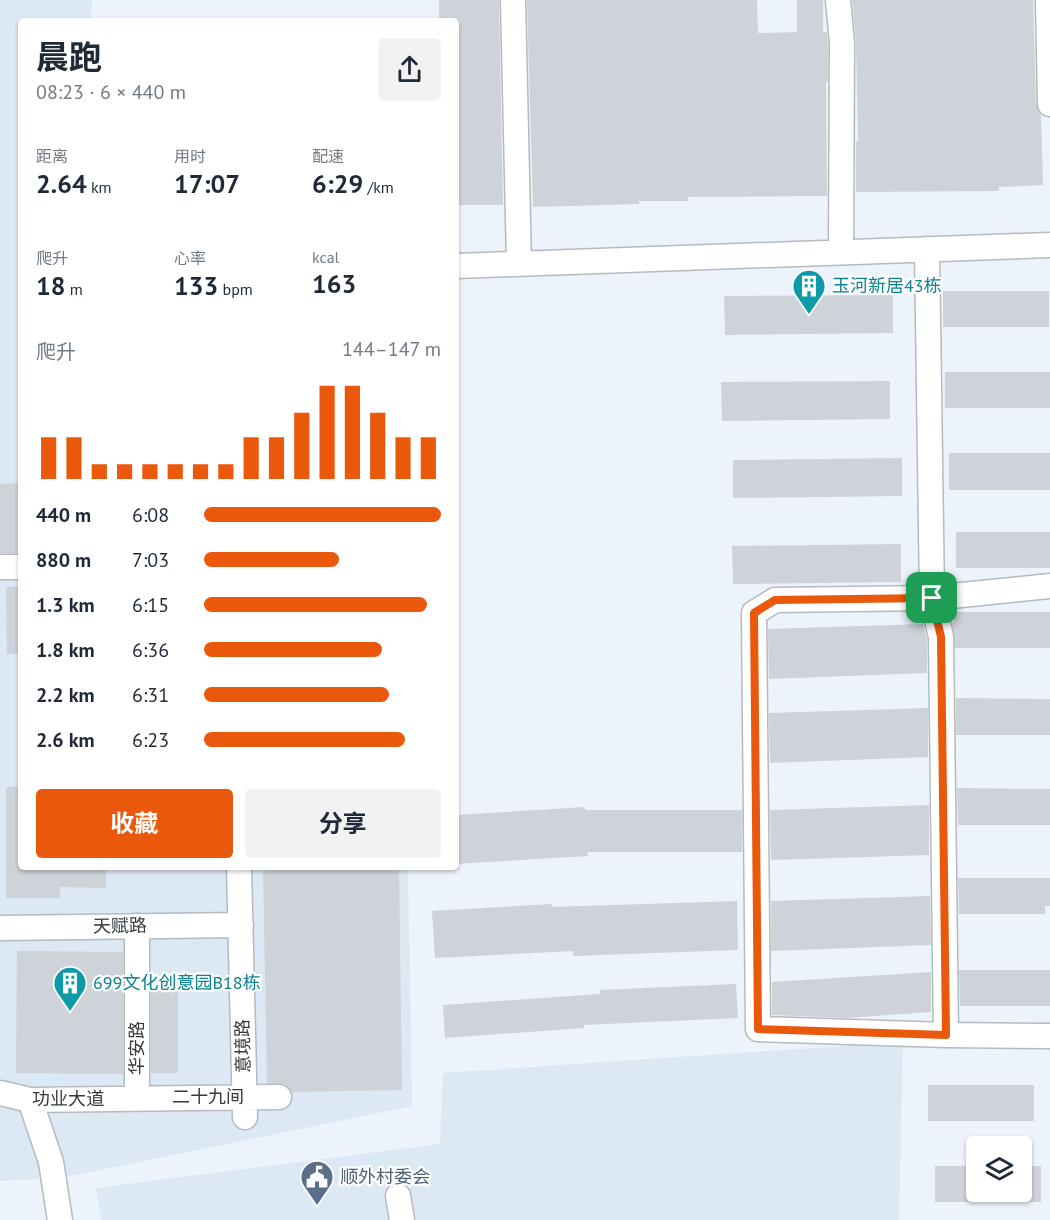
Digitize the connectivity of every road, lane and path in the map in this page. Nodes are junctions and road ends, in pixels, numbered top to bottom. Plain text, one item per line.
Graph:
1 (513, 0) edge
2 (838, 0) edge
3 (1048, 0) edge
4 (1050, 104) edge
5 (1050, 245) edge
6 (927, 249) junction
7 (840, 252) junction
8 (519, 264) junction
9 (459, 266) edge
10 (0, 567) edge
11 (18, 567) edge
12 (1050, 586) edge
13 (932, 598) junction
14 (240, 870) edge
15 (241, 925) junction
16 (137, 926) junction
17 (0, 928) edge
18 (946, 1035) junction
19 (1050, 1036) edge
20 (0, 1093) edge
21 (279, 1097) dead end
22 (137, 1098) junction
23 (30, 1100) junction
24 (245, 1107) junction
25 (398, 1196) dead end
26 (60, 1220) edge
27 (402, 1220) edge

1 - 8 street
2 - 7 street
3 - 4 street
5 - 6 street
6 - 7 street
6 - 13 street
7 - 8 street
8 - 9 street
10 - 11 street
12 - 13 street
13 - 18 street
13 - 18 street
14 - 15 street, 意境路
15 - 16 street, 天赋路
15 - 24 street, 意境路
16 - 17 street, 天赋路
16 - 22 street, 华安路
18 - 19 street
20 - 23 street, 功业大道
21 - 24 street, 二十九间
22 - 23 street, 功业大道
22 - 24 street, 二十九间
23 - 26 street
25 - 27 street

